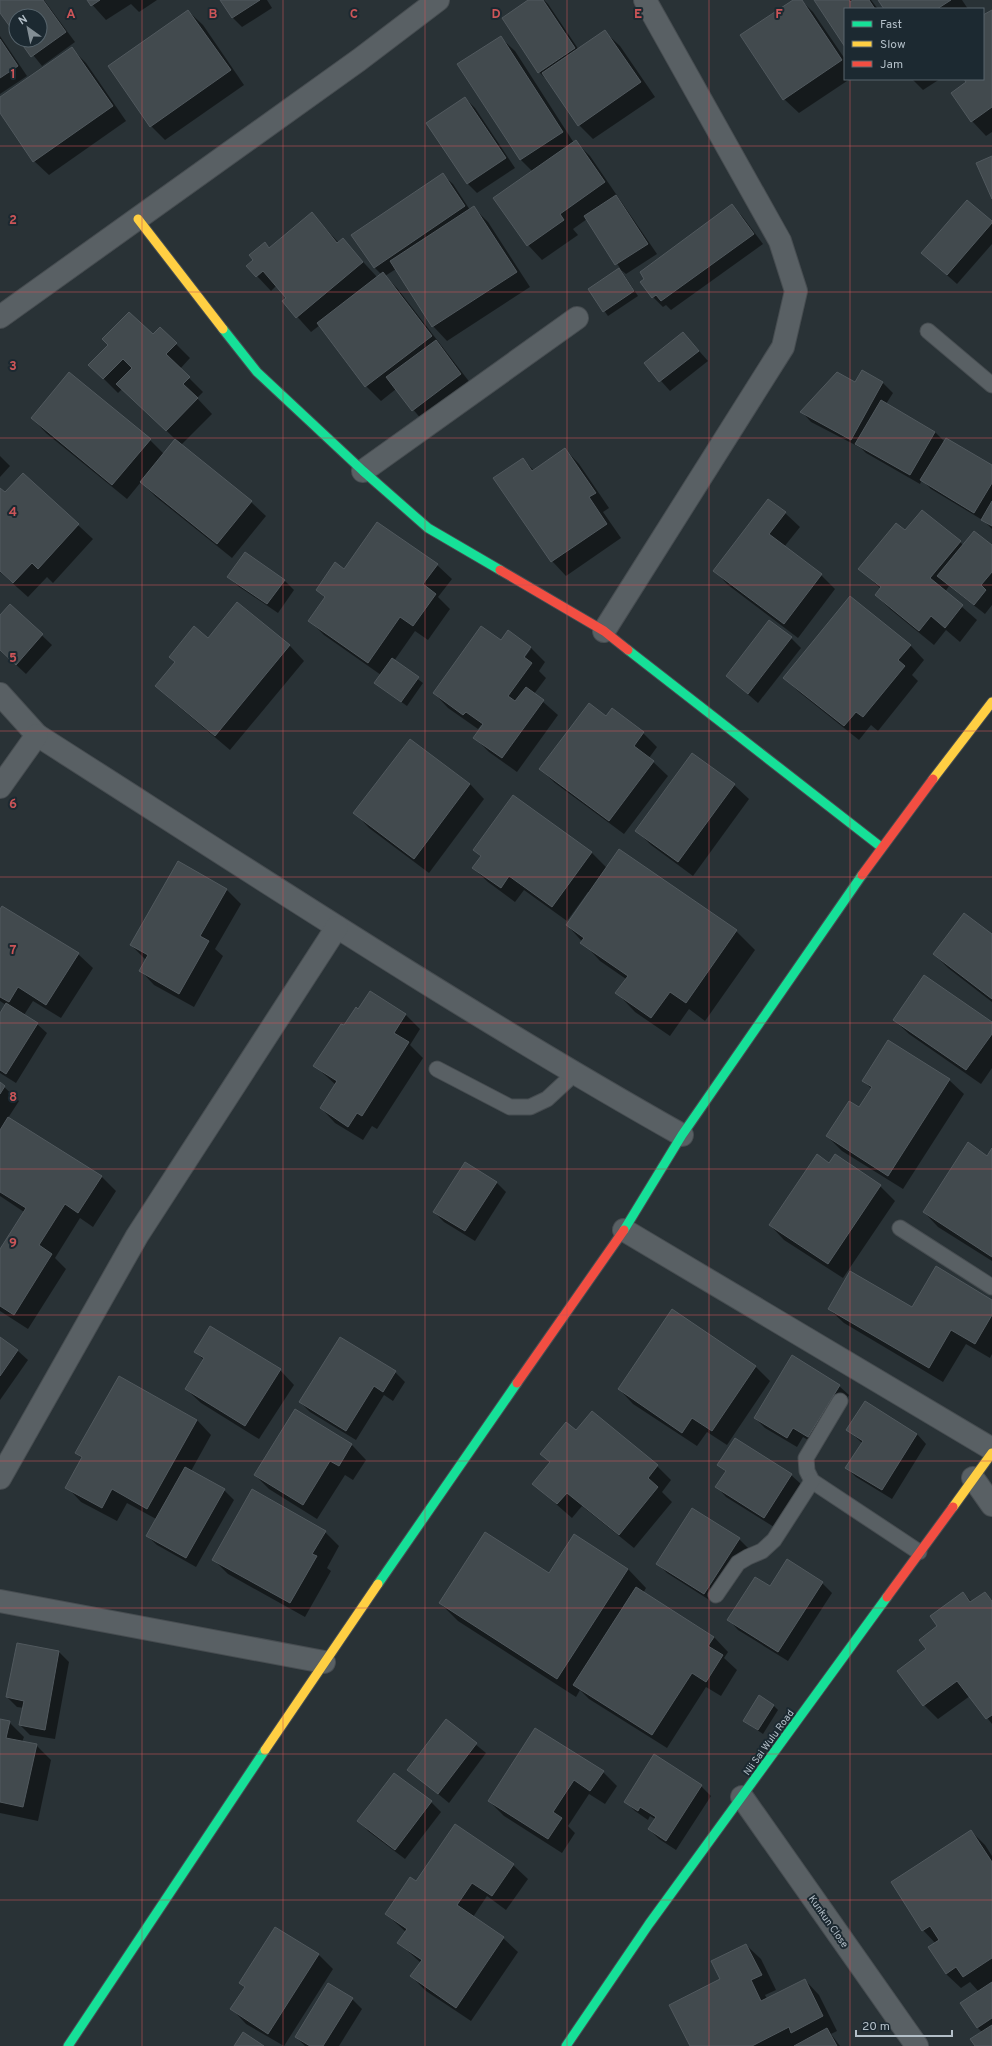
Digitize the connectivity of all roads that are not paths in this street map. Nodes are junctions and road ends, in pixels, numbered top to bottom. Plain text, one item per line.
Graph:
1 (438, 0) edge
2 (645, 0) edge
3 (138, 219) junction
4 (0, 317) edge
5 (577, 318) dead end
6 (928, 331) dead end
7 (992, 385) edge
8 (363, 471) junction
9 (604, 631) junction
10 (0, 694) edge
11 (992, 702) edge
12 (37, 735) junction
13 (0, 787) edge
14 (881, 847) junction
15 (337, 926) junction
16 (437, 1069) dead end
17 (574, 1074) junction
18 (682, 1135) junction
19 (900, 1228) dead end
20 (624, 1230) junction
21 (992, 1287) edge
22 (840, 1401) dead end
23 (992, 1449) edge
24 (992, 1453) edge
25 (0, 1478) edge
26 (973, 1478) junction
27 (812, 1481) junction
28 (992, 1505) edge
29 (919, 1552) junction
30 (716, 1595) dead end
31 (0, 1601) edge
32 (324, 1662) junction
33 (742, 1796) junction
34 (68, 2046) edge
35 (566, 2046) edge
36 (917, 2046) edge

1 - 3 street
2 - 9 street
3 - 4 street
3 - 8 street
5 - 8 street
6 - 7 lane
8 - 9 street
9 - 14 street
10 - 12 street
11 - 14 street
12 - 13 street
12 - 15 street
14 - 18 street
15 - 17 street
15 - 25 street
16 - 17 lane
17 - 18 street
18 - 20 street
19 - 21 lane
20 - 23 street
20 - 32 street
22 - 27 lane
24 - 26 street, Nii Sai Wulu Road
26 - 28 street
26 - 29 street, Nii Sai Wulu Road
27 - 29 lane
27 - 30 lane
29 - 33 street, Nii Sai Wulu Road
31 - 32 street
32 - 34 street
33 - 35 street, Nii Sai Wulu Road
33 - 36 street, Kunkun Close

